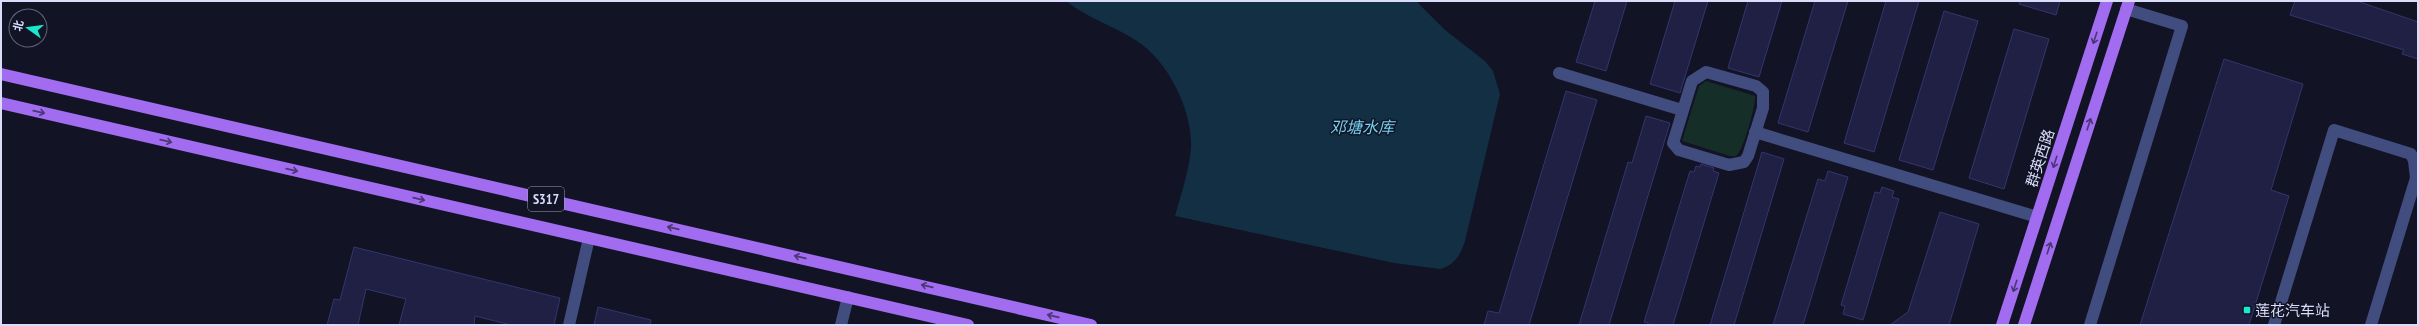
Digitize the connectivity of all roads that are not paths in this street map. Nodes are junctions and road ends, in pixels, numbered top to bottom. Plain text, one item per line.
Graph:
1 (2107, 1) edge
2 (2127, 5) edge
3 (1559, 73) dead end
4 (1, 74) edge
5 (1, 103) edge
6 (1682, 110) junction
7 (1755, 132) junction
8 (2037, 217) junction
9 (589, 238) junction
10 (848, 297) junction
11 (568, 325) edge
12 (841, 325) edge
13 (968, 325) edge
14 (1091, 325) edge
15 (2002, 325) edge
16 (2024, 325) edge
17 (2090, 325) edge
18 (2274, 325) edge
19 (2371, 325) edge

1 -> 8 main road, 群英西路
16 -> 2 main road
2 - 17 lane
3 - 6 lane
14 -> 4 main road, S317
5 -> 9 main road, S317
6 - 7 lane
6 - 7 lane
7 - 8 lane
8 -> 15 main road, 群英西路
9 - 10 main road, S317
9 - 11 lane
10 - 12 lane
10 - 13 main road, S317
18 - 19 lane

